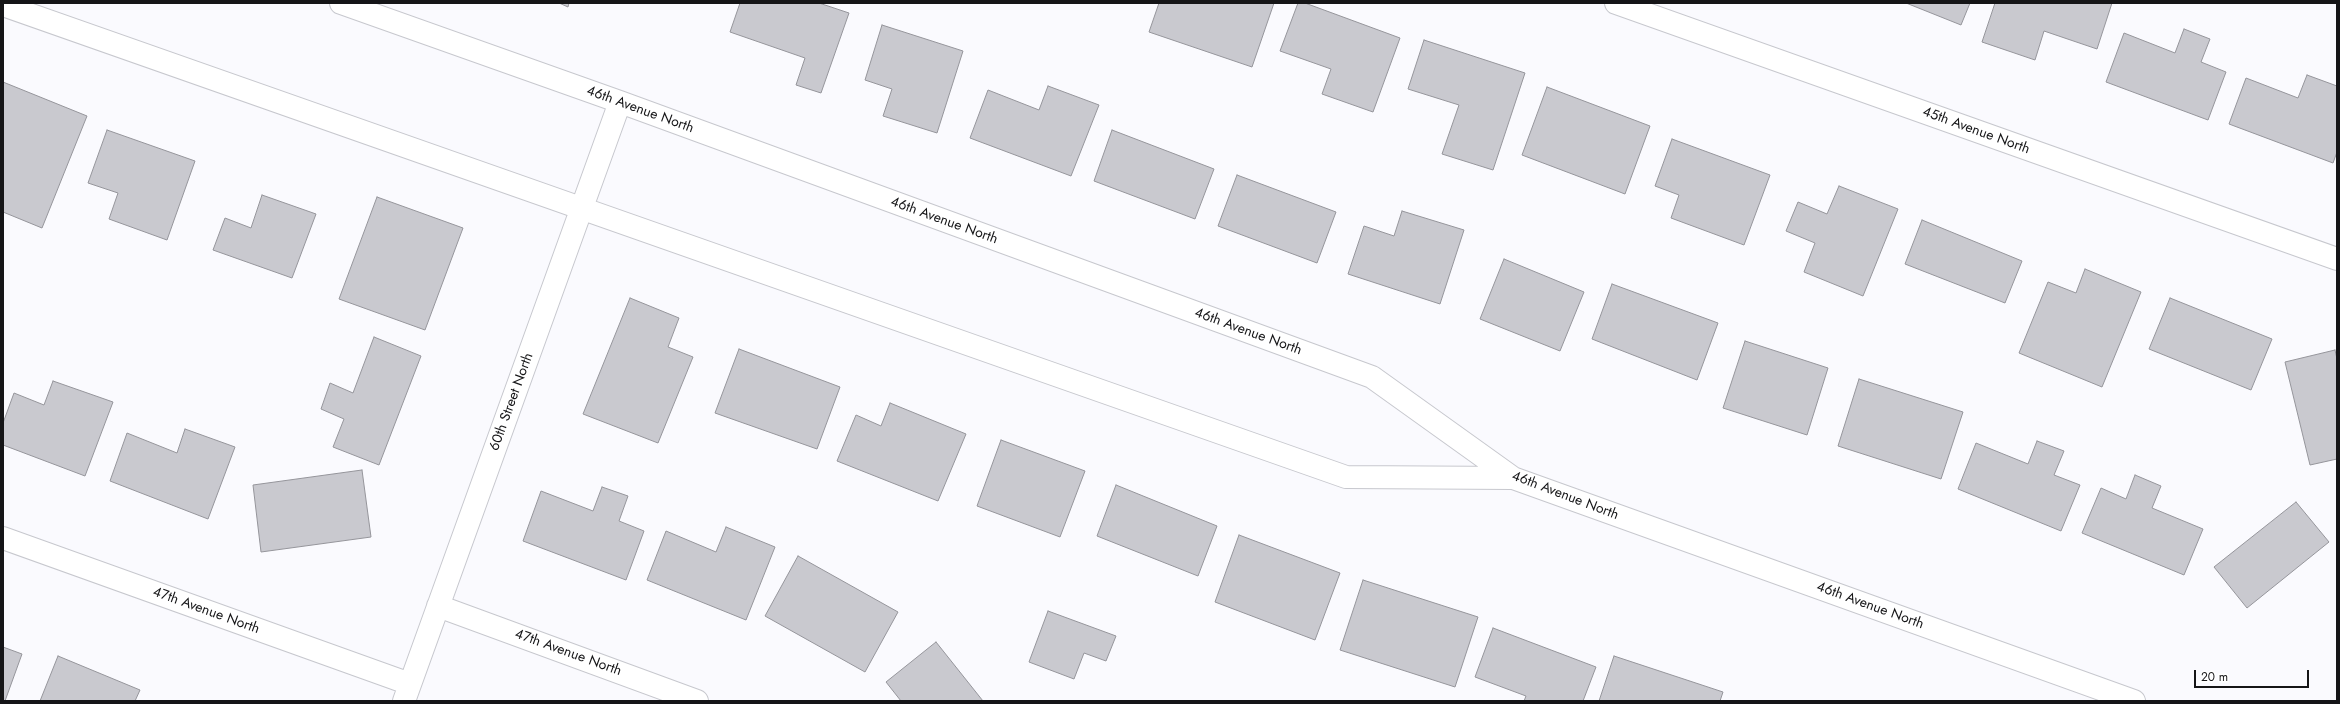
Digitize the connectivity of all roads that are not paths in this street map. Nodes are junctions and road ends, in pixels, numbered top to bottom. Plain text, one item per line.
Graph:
1 (342, 3) edge
2 (1616, 3) edge
3 (3, 5) edge
4 (620, 102) junction
5 (582, 209) junction
6 (2337, 259) edge
7 (1513, 478) junction
8 (3, 538) edge
9 (438, 606) junction
10 (407, 693) edge
11 (697, 701) edge
12 (2134, 701) edge

1 - 4 street, 46th Avenue North
2 - 6 street, 45th Avenue North
3 - 5 street
4 - 5 street, 60th Street North
4 - 7 street, 46th Avenue North
5 - 7 street
5 - 9 street, 60th Street North
7 - 12 street, 46th Avenue North
8 - 10 street, 47th Avenue North
9 - 10 street, 60th Street North
9 - 11 street, 47th Avenue North

